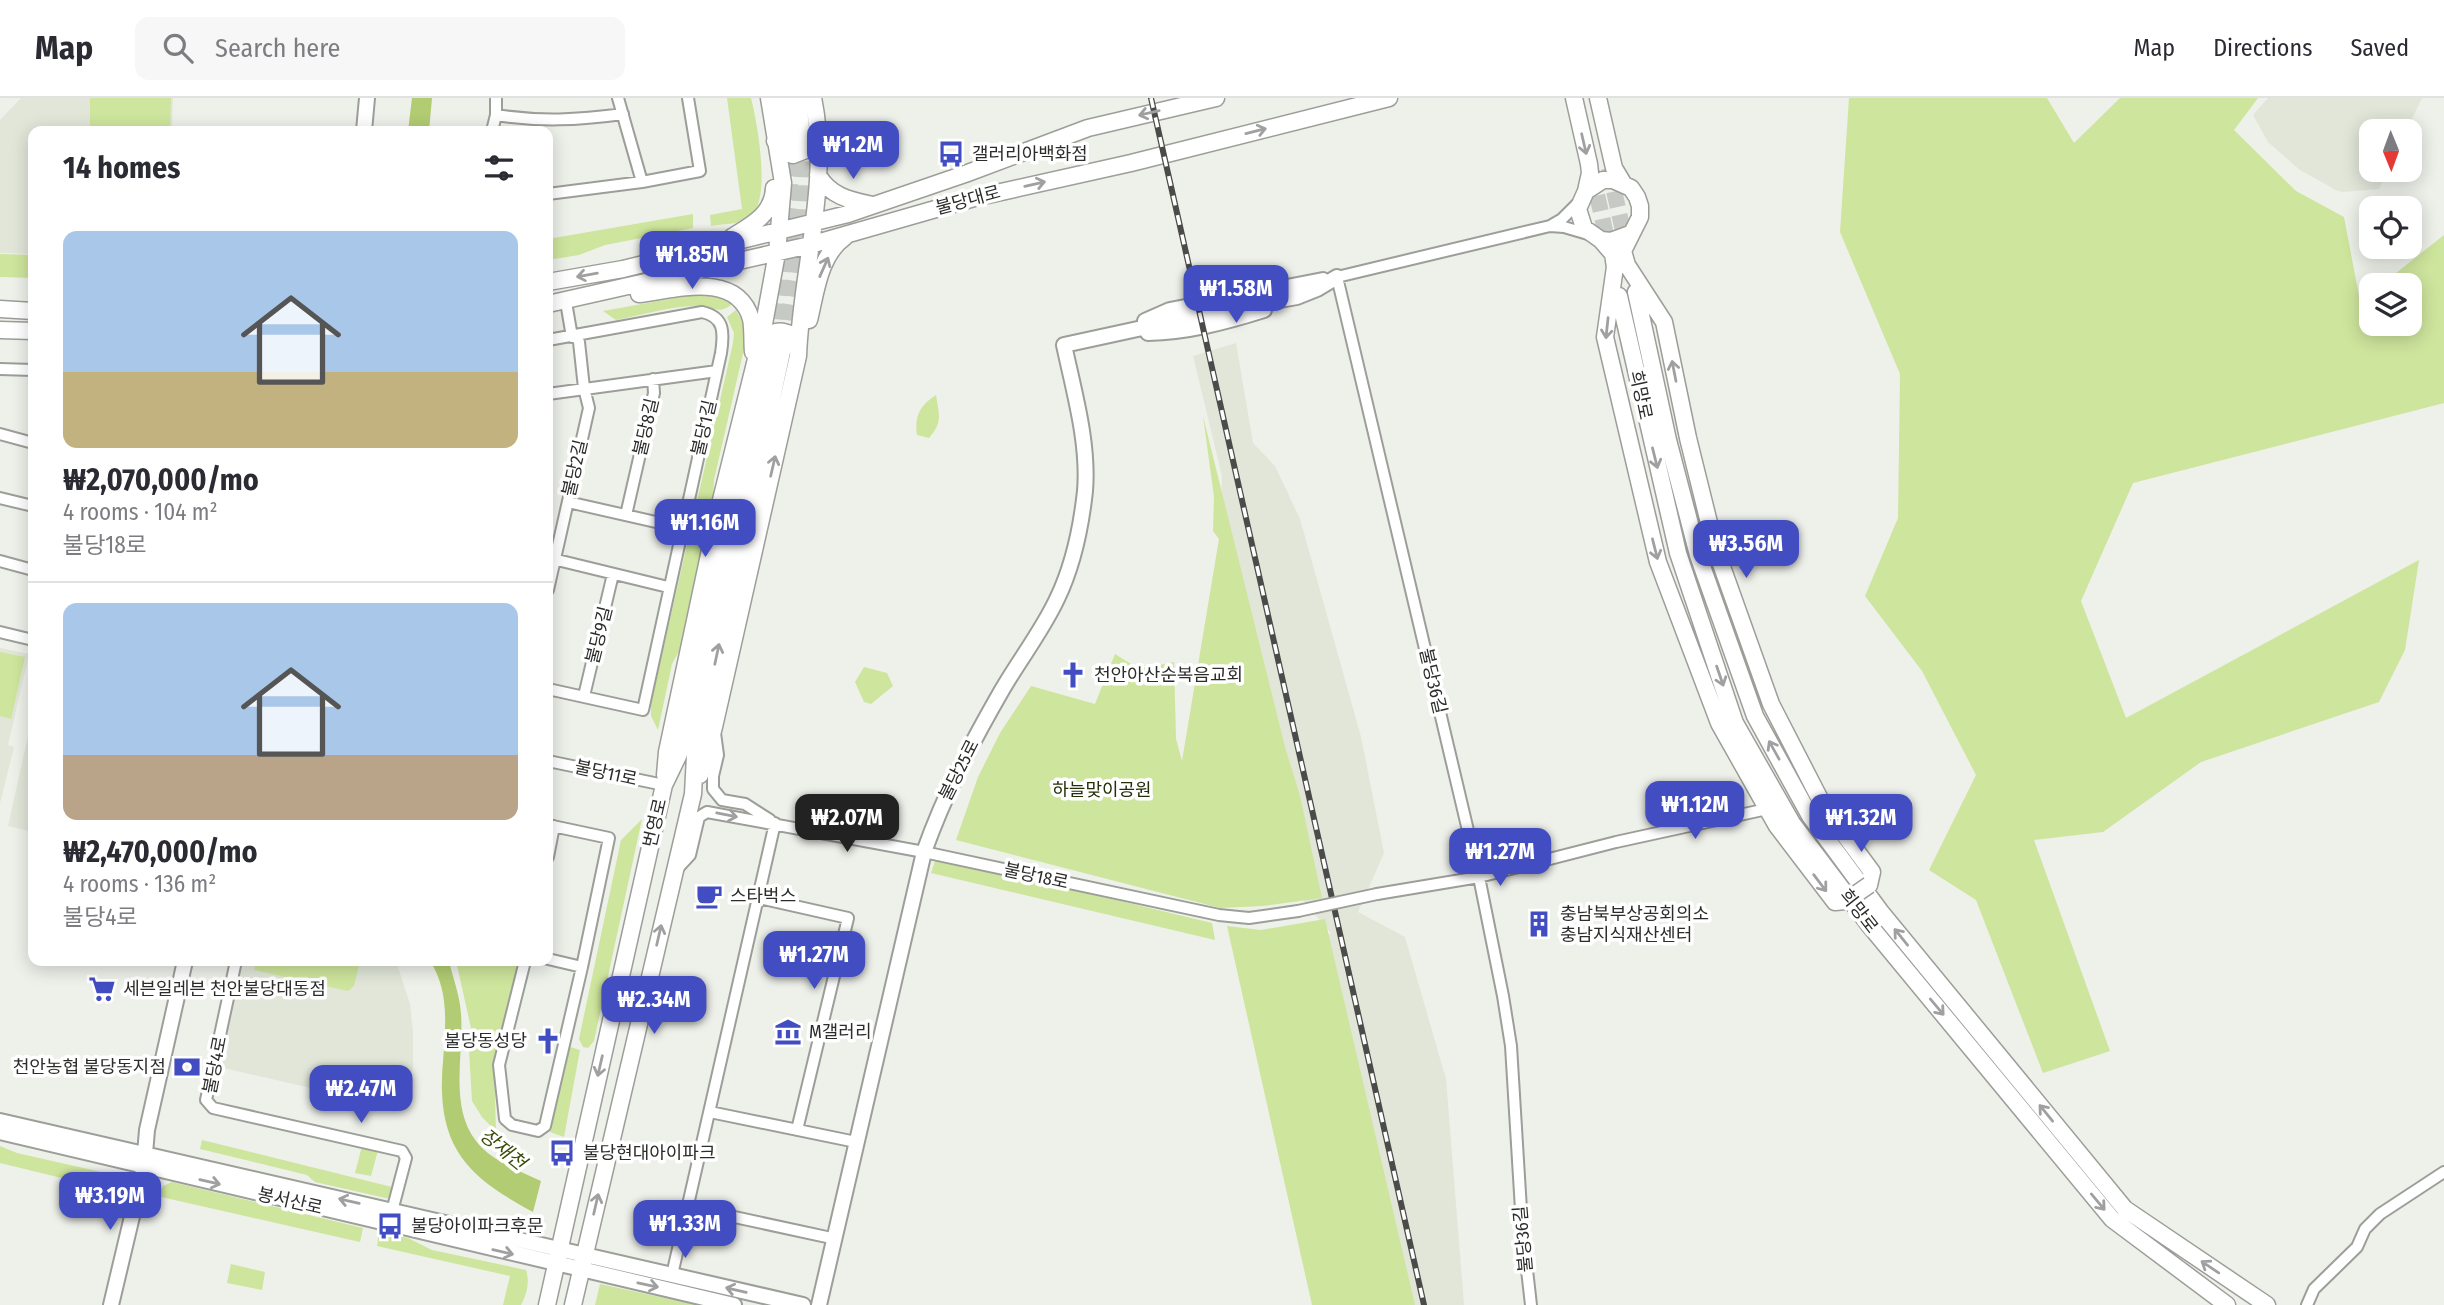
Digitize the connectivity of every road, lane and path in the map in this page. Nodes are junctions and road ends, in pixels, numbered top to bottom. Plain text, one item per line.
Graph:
1 (367, 98) edge
2 (496, 98) edge
3 (618, 98) edge
4 (688, 98) edge
5 (769, 98) edge
6 (785, 98) edge
7 (798, 98) edge
8 (813, 98) edge
9 (1216, 98) edge
10 (1389, 98) edge
11 (1599, 99) edge
12 (1572, 101) edge
13 (622, 114) junction
14 (496, 116) junction
15 (364, 126) edge
16 (493, 126) edge
17 (789, 139) junction
18 (819, 145) junction
19 (818, 175) junction
20 (642, 183) junction
21 (1623, 183) junction
22 (553, 193) edge
23 (1583, 195) junction
24 (874, 206) junction
25 (813, 223) junction
26 (1549, 226) junction
27 (780, 231) junction
28 (851, 234) junction
29 (1630, 234) junction
30 (1596, 238) junction
31 (810, 245) junction
32 (701, 251) junction
33 (777, 253) junction
34 (1337, 276) junction
35 (553, 281) edge
36 (1636, 292) dead end
37 (598, 294) junction
38 (1619, 296) dead end
39 (566, 302) junction
40 (553, 303) edge
41 (0, 309) edge
42 (28, 311) edge
43 (0, 330) edge
44 (28, 331) edge
45 (1118, 332) junction
46 (574, 337) junction
47 (553, 339) edge
48 (767, 349) junction
49 (798, 356) junction
50 (0, 369) edge
51 (28, 370) edge
52 (717, 371) junction
53 (653, 379) junction
54 (584, 387) junction
55 (553, 393) edge
56 (0, 434) edge
57 (28, 442) edge
58 (0, 498) edge
59 (568, 502) junction
60 (28, 505) edge
61 (626, 515) junction
62 (682, 528) junction
63 (553, 551) edge
64 (553, 559) edge
65 (0, 561) edge
66 (28, 568) edge
67 (613, 574) junction
68 (668, 587) junction
69 (0, 632) edge
70 (28, 639) edge
71 (553, 690) edge
72 (584, 696) junction
73 (714, 727) junction
74 (553, 762) edge
75 (664, 785) junction
76 (694, 794) junction
77 (1767, 809) junction
78 (775, 823) junction
79 (553, 826) edge
80 (924, 852) junction
81 (674, 873) junction
82 (1479, 877) junction
83 (759, 898) junction
84 (553, 960) edge
85 (184, 966) edge
86 (235, 966) edge
87 (524, 966) edge
88 (582, 967) junction
89 (710, 1112) junction
90 (0, 1121) edge
91 (797, 1130) junction
92 (0, 1132) edge
93 (856, 1142) junction
94 (143, 1160) junction
95 (2444, 1172) edge
96 (688, 1207) junction
97 (390, 1218) junction
98 (836, 1240) junction
99 (558, 1257) junction
100 (582, 1263) junction
101 (672, 1275) junction
102 (111, 1305) edge
103 (547, 1305) edge
104 (573, 1305) edge
105 (734, 1305) edge
106 (803, 1305) edge
107 (819, 1305) edge
108 (1531, 1305) edge
109 (2227, 1305) edge
110 (2267, 1305) edge
111 (2307, 1305) edge

1 - 15 street
2 - 14 street
3 - 13 street
4 - 20 street
5 - 17 main road
6 - 17 main road
7 - 17 main road
8 - 18 main road
9 -> 24 main road, 불당대로
28 -> 10 main road, 불당대로
11 - 21 main road
12 -> 23 main road
13 - 14 street
13 - 20 street
14 - 16 street
17 - 18 main road
17 - 27 main road
17 - 32 main road
18 - 19 main road
19 - 24 main road
19 - 25 main road
20 - 22 street
21 - 23 main road
21 - 29 main road
23 - 26 street
23 - 30 main road
24 - 25 main road, 불당대로
25 - 27 main road, 불당대로
25 - 31 main road
26 - 30 street
26 - 34 street
27 - 32 main road, 불당대로
27 - 33 main road
28 - 31 main road, 불당대로
49 -> 28 main road
29 - 30 main road
77 -> 29 main road, bridge
30 -> 77 main road
31 - 33 main road, 불당대로
31 - 49 main road
32 -> 35 main road, 불당대로
33 - 37 main road, 불당대로
33 - 48 main road
34 - 45 street
34 - 45 street
34 - 82 street, 불당36길
110 -> 36 main road
37 - 39 main road, 불당대로
37 - 48 main road
38 -> 109 main road, 희망로
39 - 40 main road, 불당대로
39 - 46 street, 불당2길
41 - 42 main road
43 - 44 main road
45 - 80 street, 불당25로
46 - 47 street
46 - 52 street, 불당1길
46 - 54 street, 불당2길
48 - 49 main road
48 - 75 main road
48 - 75 main road, 번영로
76 -> 48 main road, 번영로
73 -> 49 main road
50 - 51 street
52 - 53 street, 불당8길
52 - 62 street, 불당1길
53 - 54 street, 불당8길
53 - 61 street, 불당8길
54 - 55 street, 불당8길
54 - 59 street, 불당2길
56 - 57 street
58 - 60 street
59 - 61 street
59 - 63 street, 불당2길
61 - 62 street
62 - 68 street, 불당1길
64 - 67 street
65 - 66 street
67 - 68 street
67 - 72 street, 불당9길
68 - 72 street, 불당1길
69 - 70 street
71 - 72 street, 불당1길
73 - 76 main road
73 - 78 street
74 - 75 street, 불당11로
75 -> 99 main road, 번영로
76 - 81 main road, 번영로
77 - 82 street, 불당18로
78 - 80 street, 불당18로
81 -> 78 street, 불당18로
78 - 83 street
79 - 88 street
80 - 82 street, 불당18로, bridge
80 - 93 street, 불당25로
100 -> 81 main road, 번영로
82 - 108 street, 불당36길
83 - 89 street
83 - 91 street
84 - 88 street
85 - 94 street
86 - 97 street, 불당4로
87 - 88 street
89 - 91 street
89 - 96 street
90 - 94 street, 봉서산로
91 - 93 street
92 - 94 street, 봉서산로
93 - 98 street, 불당25로
94 - 97 street, 봉서산로
94 - 102 street
95 - 111 street
96 - 98 street
96 - 101 street
97 - 99 street, 봉서산로
98 - 107 street, 불당25로
99 - 100 street, 봉서산로
99 - 103 main road, 번영로
100 - 101 street
100 - 104 main road, 번영로
100 -> 105 street
106 -> 101 street

